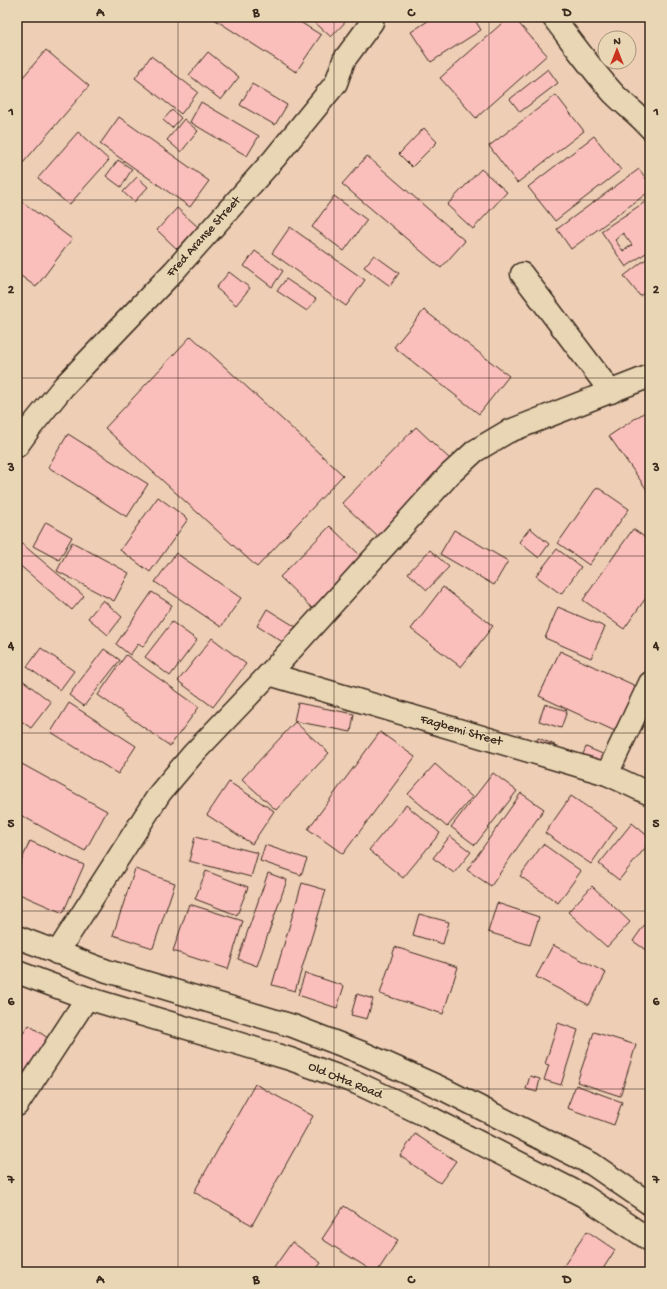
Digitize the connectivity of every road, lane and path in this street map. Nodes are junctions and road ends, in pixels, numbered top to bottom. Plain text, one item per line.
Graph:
1 (369, 17) edge
2 (553, 17) edge
3 (650, 128) edge
4 (522, 274) dead end
5 (649, 380) edge
6 (611, 392) junction
7 (17, 446) edge
8 (269, 674) junction
9 (650, 683) edge
10 (607, 774) junction
11 (650, 794) edge
12 (17, 937) edge
13 (57, 953) junction
14 (17, 972) edge
15 (87, 998) junction
16 (17, 1105) edge
17 (650, 1204) edge
18 (650, 1240) edge

1 - 7 street, Fred Aranse Street
2 - 3 street
4 - 6 street
5 - 6 street
6 - 8 street
8 - 10 street, Fagbemi Street
8 - 13 street
9 - 10 street
10 - 11 street, Fagbemi Street
12 - 13 street
13 - 17 street
14 - 15 street, Old Otta Road
15 - 16 street
15 - 18 street, Old Otta Road

